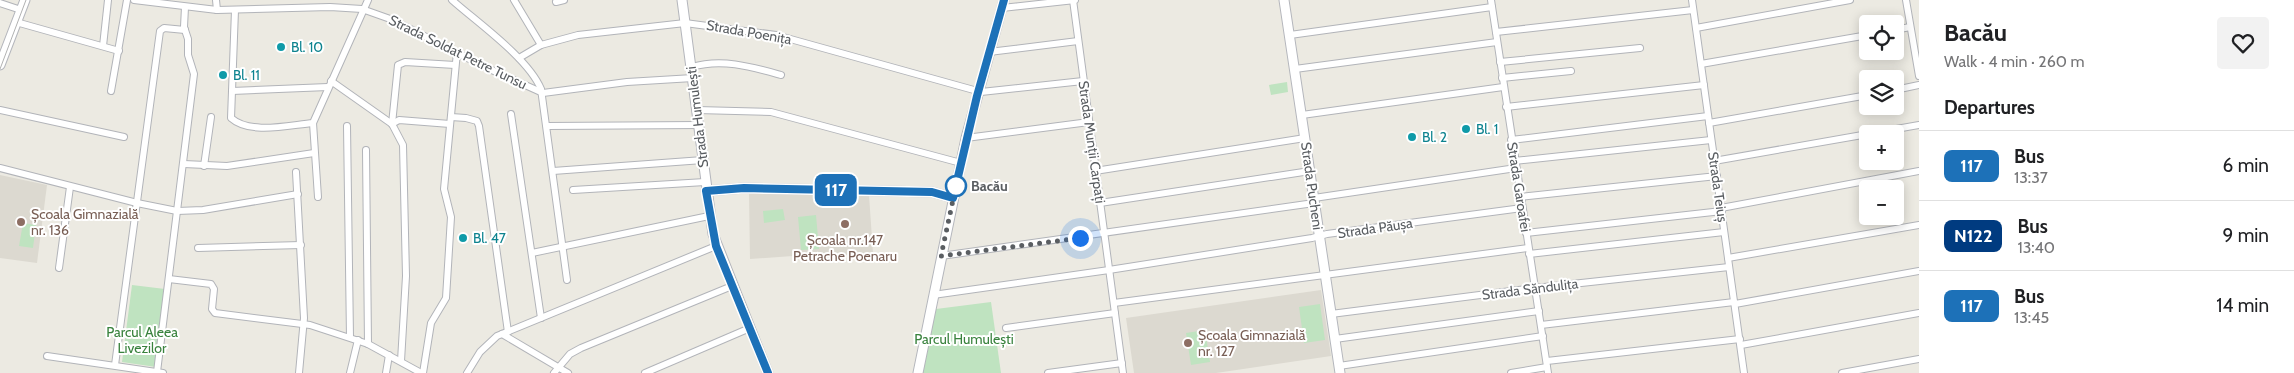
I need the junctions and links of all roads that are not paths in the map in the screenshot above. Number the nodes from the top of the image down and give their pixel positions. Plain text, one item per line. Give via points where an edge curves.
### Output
1 (25, 0) edge
2 (108, 0) edge
3 (127, 0) edge
4 (134, 0) edge
5 (216, 0) edge
6 (368, 0) edge
7 (452, 0) edge
8 (514, 0) edge
9 (564, 0) edge
10 (682, 0) edge
11 (1073, 0) edge
12 (1077, 0) edge
13 (1285, 0) edge
14 (1692, 0) edge
15 (1850, 0) edge
16 (1906, 0) edge
17 (556, 2) dead end
18 (0, 3) edge
19 (1003, 4) edge
20 (1492, 4) edge
21 (185, 6) junction
22 (362, 9) junction
23 (21, 10) junction
24 (217, 10) junction
25 (235, 10) junction
26 (1693, 10) junction
27 (16, 22) junction
28 (685, 23) junction
29 (1910, 27) junction
30 (1696, 28) junction
31 (1904, 28) edge
32 (185, 30) junction
33 (1496, 32) junction
34 (1290, 35) junction
35 (1859, 37) edge
36 (1078, 41) junction
37 (1497, 42) junction
38 (542, 45) junction
39 (103, 46) junction
40 (3, 48) edge
41 (1640, 48) dead end
42 (119, 51) junction
43 (457, 52) junction
44 (989, 52) junction
45 (519, 58) junction
46 (1500, 62) junction
47 (1701, 64) junction
48 (455, 65) junction
49 (0, 66) edge
50 (692, 67) junction
51 (1295, 69) junction
52 (1571, 71) dead end
53 (781, 75) dead end
54 (1919, 76) edge
55 (693, 78) junction
56 (1502, 78) junction
57 (1083, 82) junction
58 (329, 84) junction
59 (1704, 85) junction
60 (1919, 85) edge
61 (1503, 87) junction
62 (1904, 88) edge
63 (111, 91) dead end
64 (232, 91) junction
65 (978, 91) junction
66 (543, 93) junction
67 (1859, 96) edge
68 (1506, 107) junction
69 (0, 110) edge
70 (697, 110) junction
71 (511, 114) dead end
72 (1302, 115) junction
73 (211, 117) dead end
74 (450, 120) junction
75 (1709, 120) junction
76 (1089, 122) junction
77 (313, 124) junction
78 (699, 125) junction
79 (1919, 125) edge
80 (347, 126) dead end
81 (547, 126) junction
82 (394, 127) junction
83 (1904, 128) edge
84 (1859, 136) edge
85 (124, 138) dead end
86 (966, 138) junction
87 (1305, 138) junction
88 (1511, 140) junction
89 (1712, 140) junction
90 (366, 150) dead end
91 (314, 153) junction
92 (703, 160) junction
93 (1714, 160) junction
94 (961, 163) junction
95 (184, 164) junction
96 (1515, 165) junction
97 (204, 166) junction
98 (0, 168) edge
99 (553, 170) junction
100 (1095, 171) junction
101 (1310, 171) junction
102 (1919, 171) edge
103 (296, 172) dead end
104 (1717, 176) junction
105 (70, 187) junction
106 (706, 187) junction
107 (573, 190) dead end
108 (298, 194) junction
109 (318, 197) dead end
110 (1520, 197) junction
111 (953, 198) junction
112 (1314, 201) junction
113 (137, 203) junction
114 (1100, 203) junction
115 (1522, 208) junction
116 (1721, 209) junction
117 (177, 211) junction
118 (709, 216) junction
119 (1919, 225) edge
120 (1724, 232) junction
121 (1526, 234) junction
122 (1104, 235) junction
123 (1320, 236) junction
124 (301, 245) junction
125 (716, 246) junction
126 (562, 247) junction
127 (198, 248) dead end
128 (1529, 251) junction
129 (532, 253) junction
130 (941, 256) junction
131 (1728, 258) junction
132 (1729, 267) junction
133 (59, 268) dead end
134 (1109, 270) junction
135 (1919, 270) edge
136 (1326, 274) junction
137 (169, 279) junction
138 (568, 280) dead end
139 (732, 286) junction
140 (1536, 288) junction
141 (933, 295) junction
142 (1735, 303) junction
143 (1114, 304) junction
144 (1539, 311) junction
145 (1115, 313) junction
146 (1919, 313) edge
147 (1331, 314) junction
148 (541, 318) junction
149 (304, 324) junction
150 (1541, 324) junction
151 (750, 328) junction
152 (1006, 328) dead end
153 (505, 333) junction
154 (1543, 336) junction
155 (350, 337) junction
156 (358, 340) junction
157 (1335, 340) junction
158 (1740, 342) junction
159 (368, 344) junction
160 (389, 355) junction
161 (47, 356) dead end
162 (1919, 359) edge
163 (401, 361) junction
164 (1122, 363) junction
165 (115, 365) junction
166 (1547, 367) edge
167 (556, 370) edge
168 (1338, 371) edge
169 (1067, 372) edge
170 (160, 373) edge
171 (299, 373) edge
172 (350, 373) edge
173 (386, 373) edge
174 (422, 373) edge
175 (467, 373) edge
176 (568, 373) edge
177 (645, 373) edge
178 (768, 373) edge
179 (918, 373) edge
180 (1048, 373) edge
181 (1123, 373) edge
182 (1511, 373) edge
183 (1744, 373) edge
184 (1842, 373) edge

1 - 23 street
2 - 39 street
3 - 42 street
4 - 21 street, Strada Soldat Petre Tunsu
5 - 24 street
6 - 22 street
7 - 45 street
8 - 38 street
9 - 17 street
10 - 28 street, Strada Humulești
11 - 12 street
11 - 19 street
11 - 36 street, Strada Munții Carpați
13 - 34 street, Strada Pucheni
14 - 26 street, Strada Teiuș
15 - 30 street
16 - 29 street
18 - 23 street
19 - 44 street
20 - 33 street, Strada Garoafei
20 - 34 street
21 - 24 street, Strada Soldat Petre Tunsu
21 - 32 street
22 - 25 street, Strada Soldat Petre Tunsu
22 - 43 street, Strada Soldat Petre Tunsu via 394,20
22 - 58 street
23 - 27 street
24 - 25 street, Strada Soldat Petre Tunsu
25 - 64 street
26 - 30 street, Strada Teiuș
26 - 33 street
27 - 39 street
27 - 40 street
28 - 38 street, Strada Poenița via 599,31
28 - 50 street, Strada Humulești
28 - 65 street, Strada Poenița via 776,35
29 - 31 street
29 - 54 street
30 - 47 street, Strada Teiuș
32 - 95 street via 194,74
32 - 113 street via 164,28 160,31
33 - 37 street, Strada Garoafei
34 - 51 street, Strada Pucheni
35 - 47 street
36 - 44 street
36 - 57 street, Strada Munții Carpați
37 - 46 street, Strada Garoafei
37 - 51 street
38 - 45 street, Strada Poenița
39 - 42 street
40 - 49 street
41 - 46 street
42 - 63 street
43 - 48 street
43 - 66 street, Strada Soldat Petre Tunsu
44 - 65 street
45 - 66 street
46 - 56 street, Strada Garoafei
47 - 59 street, Strada Teiuș
48 - 74 street
48 - 82 street via 405,62 398,65
50 - 53 street via 729,64
50 - 55 street, Strada Humulești
51 - 72 street, Strada Pucheni
52 - 56 street
55 - 66 street via 627,82
55 - 70 street, Strada Humulești
56 - 61 street, Strada Garoafei
57 - 65 street
57 - 76 street, Strada Munții Carpați
58 - 64 street
58 - 77 street
58 - 82 street
59 - 68 street
59 - 75 street, Strada Teiuș
60 - 62 street
61 - 68 street, Strada Garoafei
61 - 72 street
64 - 77 street via 230,118 239,124 251,128
65 - 86 street
66 - 81 street
67 - 75 street
68 - 88 street, Strada Garoafei
69 - 85 street
70 - 78 street, Strada Humulești
70 - 94 street via 771,112
71 - 129 street
72 - 87 street, Strada Pucheni
73 - 97 street
74 - 82 street via 399,120
74 - 153 street via 473,119 478,124
74 - 174 street via 444,189 451,217 446,298 431,323
75 - 88 street
75 - 89 street, Strada Teiuș
76 - 86 street
76 - 100 street, Strada Munții Carpați
77 - 91 street
78 - 81 street
78 - 92 street, Strada Humulești
79 - 83 street
80 - 155 street
81 - 99 street
82 - 163 street via 402,142 404,156 406,276
84 - 93 street
86 - 94 street
87 - 100 street
87 - 101 street, Strada Pucheni
88 - 96 street, Strada Garoafei
89 - 93 street, Strada Teiuș
89 - 96 street
90 - 159 street
91 - 97 street via 236,165
91 - 109 street
92 - 99 street
92 - 106 street, Strada Humulești
93 - 104 street, Strada Teiuș
94 - 111 street
95 - 97 street
95 - 117 street
96 - 110 street, Strada Garoafei
96 - 112 street
98 - 105 street
99 - 126 street
100 - 114 street, Strada Munții Carpați
101 - 112 street, Strada Pucheni
101 - 114 street
102 - 116 street
103 - 108 street
104 - 110 street
104 - 116 street, Strada Teiuș
105 - 113 street
105 - 133 street
106 - 107 street
106 - 111 street via 932,192
106 - 118 street, Strada Humulești
108 - 117 street via 196,211
108 - 124 street
110 - 115 street, Strada Garoafei
111 - 130 street
112 - 122 street
112 - 123 street, Strada Pucheni
113 - 117 street
113 - 165 street
114 - 122 street, Strada Munții Carpați
115 - 121 street, Strada Garoafei
115 - 123 street, Strada Păușa
116 - 120 street, Strada Teiuș
116 - 121 street
117 - 137 street
118 - 125 street, Strada Humulești
118 - 126 street
119 - 131 street
120 - 128 street
120 - 131 street, Strada Teiuș
121 - 128 street, Strada Garoafei
122 - 130 street
122 - 134 street, Strada Munții Carpați
123 - 134 street, Strada Păușa
123 - 136 street, Strada Pucheni
124 - 127 street
124 - 149 street
125 - 139 street, Strada Humulești
125 - 148 street
126 - 129 street
126 - 138 street
128 - 136 street
128 - 140 street, Strada Garoafei
129 - 148 street
130 - 141 street
131 - 132 street, Strada Teiuș
132 - 140 street, Strada Săndulița
132 - 142 street, Strada Teiuș
134 - 141 street, Strada Păușa
134 - 143 street, Strada Munții Carpați
135 - 142 street
136 - 143 street
136 - 147 street, Strada Pucheni
137 - 149 street via 212,284 212,309 215,313
137 - 170 street
139 - 151 street, Strada Humulești
139 - 167 street via 581,348 570,354
140 - 144 street, Strada Garoafei
140 - 147 street, Strada Săndulița
141 - 179 street
142 - 150 street
142 - 158 street, Strada Teiuș
143 - 145 street, Strada Munții Carpați
144 - 150 street, Strada Garoafei
144 - 157 street
145 - 152 street
145 - 164 street, Strada Munții Carpați
146 - 158 street
147 - 157 street, Strada Pucheni
148 - 153 street
149 - 155 street
149 - 171 street
150 - 154 street, Strada Garoafei
151 - 177 street
151 - 178 street, Strada Humulești
153 - 167 street
153 - 175 street via 484,346
154 - 166 street, Strada Garoafei
154 - 168 street
155 - 156 street
156 - 159 street
156 - 172 street
157 - 168 street, Strada Pucheni
158 - 166 street
158 - 183 street, Strada Teiuș
159 - 160 street
160 - 163 street
160 - 173 street
161 - 165 street
162 - 184 street
163 - 174 street
164 - 169 street
164 - 181 street, Strada Munții Carpați
165 - 170 street
166 - 182 street
167 - 176 street
169 - 180 street

